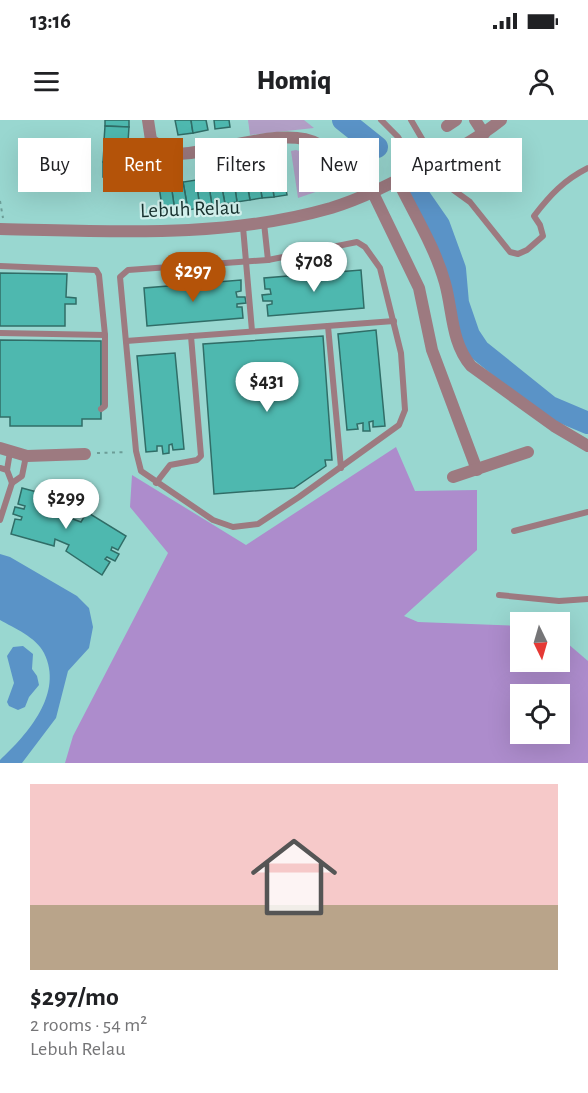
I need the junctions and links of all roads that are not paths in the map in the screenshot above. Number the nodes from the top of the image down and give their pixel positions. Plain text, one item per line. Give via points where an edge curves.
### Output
1 (148, 120) edge
2 (381, 120) edge
3 (411, 120) edge
4 (475, 120) edge
5 (501, 120) edge
6 (484, 134) junction
7 (399, 138) edge
8 (421, 138) edge
9 (477, 138) edge
10 (588, 168) edge
11 (391, 184) edge
12 (403, 192) edge
13 (456, 192) edge
14 (373, 193) junction
15 (264, 223) junction
16 (243, 227) junction
17 (3, 229) edge
18 (268, 260) junction
19 (246, 262) junction
20 (0, 266) edge
21 (394, 321) junction
22 (328, 326) junction
23 (252, 332) junction
24 (0, 333) edge
25 (105, 335) junction
26 (191, 336) junction
27 (126, 341) junction
28 (101, 409) dead end
29 (588, 446) edge
30 (5, 450) edge
31 (528, 452) dead end
32 (85, 454) road end
33 (27, 456) junction
34 (341, 468) junction
35 (4, 469) edge
36 (477, 470) junction
37 (453, 477) dead end
38 (12, 483) junction
39 (156, 483) junction
40 (588, 512) edge
41 (0, 520) edge
42 (514, 531) dead end
43 (499, 595) dead end
44 (588, 599) edge

1 - 14 street via 151,140 171,154 274,139 309,139
2 - 7 lane
3 - 8 lane
4 - 6 street
5 - 6 street, Lebuh Relau
6 - 9 street, Lebuh Relau
10 - 13 lane via 555,189 534,216 543,236 518,255 510,252 470,202
11 - 14 street, Lebuh Relau
12 - 29 street via 441,274 461,354 480,373
14 - 15 street, Lebuh Relau
14 - 36 street via 419,288 432,350
15 - 16 street, Lebuh Relau
15 - 18 lane
16 - 17 street, Lebuh Relau via 154,231
16 - 19 lane
18 - 19 lane
18 - 21 lane via 357,242 380,268
19 - 23 lane
19 - 27 lane via 123,273 120,277
20 - 25 lane via 96,270
21 - 22 lane
21 - 34 lane via 401,353 403,419
22 - 23 lane
22 - 34 lane
23 - 26 lane
24 - 25 lane
25 - 28 lane via 105,406
26 - 27 lane
26 - 39 lane via 201,456 170,465
27 - 39 lane via 137,463
30 - 33 street
30 - 35 lane
31 - 36 street
32 - 33 street
33 - 38 lane via 22,476
34 - 39 lane via 265,521 233,527 213,520
35 - 38 lane
36 - 37 street
38 - 41 lane
40 - 42 lane
43 - 44 lane via 559,602

